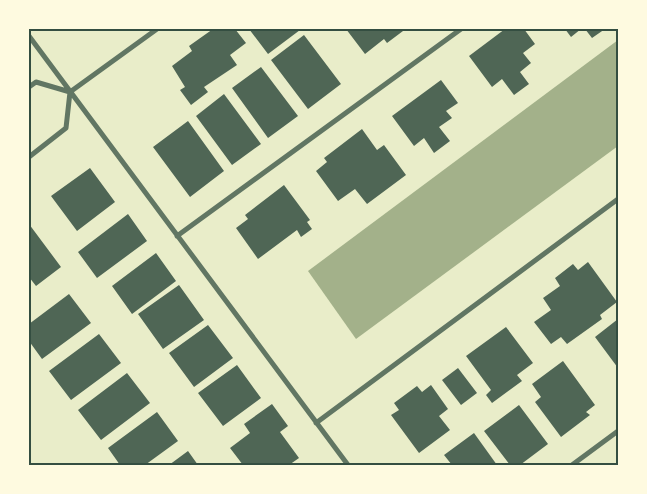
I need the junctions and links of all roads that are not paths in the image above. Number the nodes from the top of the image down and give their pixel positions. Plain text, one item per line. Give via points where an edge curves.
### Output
1 (157, 29) edge
2 (461, 29) edge
3 (29, 36) edge
4 (29, 87) edge
5 (70, 92) junction
6 (29, 156) edge
7 (618, 198) edge
8 (177, 236) junction
9 (316, 423) junction
10 (618, 431) edge
11 (348, 465) edge
12 (572, 465) edge

1 - 5 street
2 - 8 street
3 - 5 street
4 - 5 street via 36,82
5 - 6 street via 66,128
5 - 8 street
7 - 9 street
8 - 9 street
9 - 11 street
10 - 12 street

